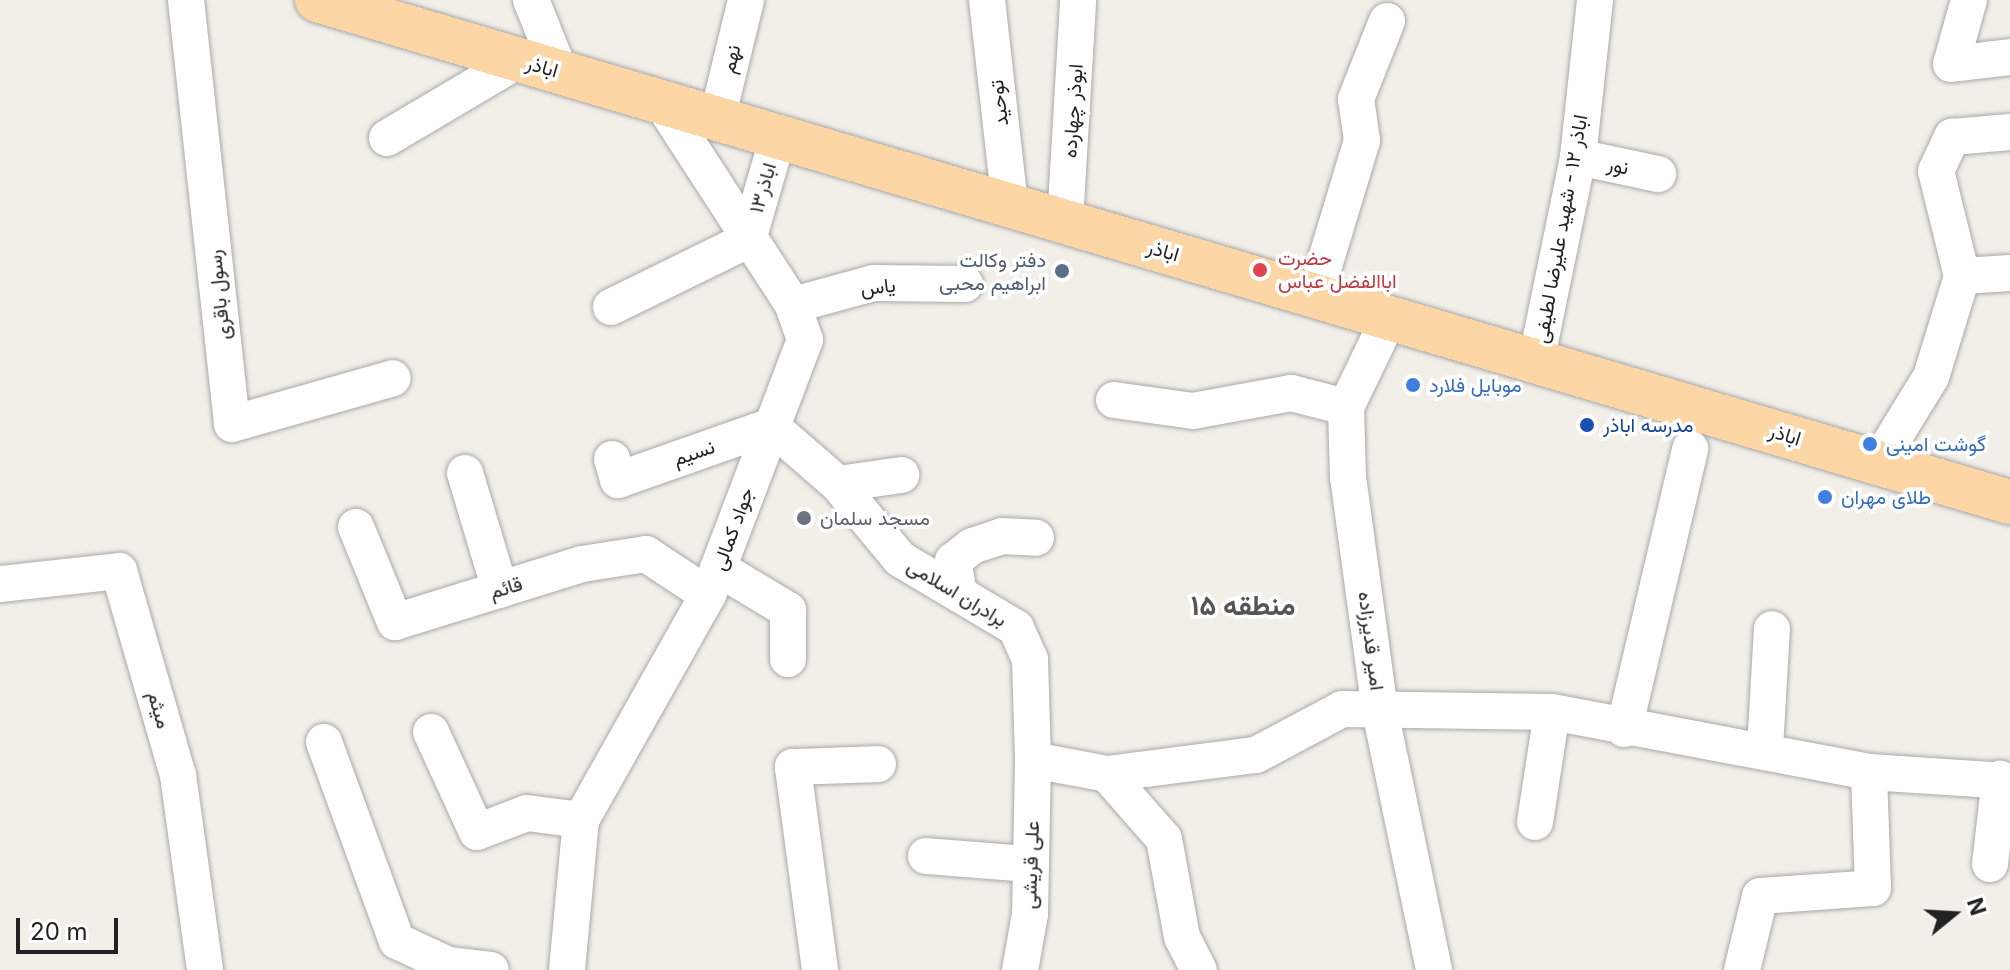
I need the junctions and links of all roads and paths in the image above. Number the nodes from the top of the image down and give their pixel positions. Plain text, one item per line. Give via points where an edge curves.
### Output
1 (186, 0) edge
2 (317, 0) edge
3 (531, 0) edge
4 (746, 0) edge
5 (987, 0) edge
6 (1078, 0) edge
7 (1595, 0) edge
8 (1969, 0) edge
9 (1387, 21) dead end
10 (2010, 57) edge
11 (540, 66) junction
12 (662, 103) junction
13 (717, 119) junction
14 (2010, 132) edge
15 (778, 137) junction
16 (387, 138) dead end
17 (1578, 157) junction
18 (1658, 174) dead end
19 (1010, 205) junction
20 (1065, 222) junction
21 (748, 240) junction
22 (2010, 273) edge
23 (1962, 276) junction
24 (965, 284) dead end
25 (1315, 296) junction
26 (793, 305) junction
27 (611, 307) dead end
28 (1389, 318) junction
29 (1536, 362) junction
30 (393, 378) dead end
31 (1114, 400) dead end
32 (1346, 407) junction
33 (771, 426) junction
34 (1690, 449) dead end
35 (1878, 463) junction
36 (615, 470) dead end
37 (465, 473) dead end
38 (901, 475) dead end
39 (838, 484) junction
40 (2010, 502) edge
41 (356, 527) dead end
42 (1036, 538) dead end
43 (713, 582) junction
44 (0, 584) edge
45 (500, 590) junction
46 (959, 594) junction
47 (1772, 629) dead end
48 (788, 659) dead end
49 (1380, 711) junction
50 (1552, 712) junction
51 (1624, 729) junction
52 (431, 732) dead end
53 (324, 742) dead end
54 (1765, 749) junction
55 (1033, 760) junction
56 (878, 764) dead end
57 (1869, 772) junction
58 (1107, 774) junction
59 (2005, 780) edge
60 (581, 820) junction
61 (1535, 822) dead end
62 (926, 856) dead end
63 (1028, 864) junction
64 (1990, 864) dead end
65 (396, 956) edge
66 (205, 970) edge
67 (491, 970) edge
68 (567, 970) edge
69 (820, 970) edge
70 (1020, 970) edge
71 (1199, 970) edge
72 (1434, 970) edge
73 (1742, 970) edge

1 - 30 street, رسول باقری via 232,424
2 - 11 main road, اباذر
3 - 11 street
4 - 13 street, نهم
5 - 19 street, توحید
6 - 20 street, ابوذر چهارده
7 - 17 street, اباذر ۱۲ - شهید علیرضا لطیفی
8 - 10 street via 1951,64
9 - 25 street via 1356,99 1362,140
11 - 12 main road, اباذر
11 - 16 street
12 - 13 main road, اباذر
12 - 21 street, جواد کمالی
13 - 15 main road, اباذر
14 - 23 street via 1952,137 1936,171
15 - 19 main road, اباذر
15 - 21 street, اباذر۱۳
17 - 18 street, نور
17 - 29 street, اباذر ۱۲ - شهید علیرضا لطیفی
19 - 20 main road, اباذر
20 - 25 main road, اباذر
21 - 26 street, جواد کمالی
21 - 27 street
22 - 23 street
23 - 35 street via 1931,377
24 - 26 street, یاس via 874,283
25 - 28 main road, اباذر
26 - 33 street, جواد کمالی via 805,340
28 - 29 main road, اباذر
28 - 32 street, امیر قدیرزاده
29 - 35 main road, اباذر
31 - 32 street via 1193,411 1291,393
32 - 49 street, امیر قدیرزاده via 1348,477
33 - 36 street, نسیم
33 - 39 street, برادران اسلامی
33 - 43 street, جواد کمالی
34 - 51 street
35 - 40 main road, اباذر
37 - 45 street
38 - 39 street
39 - 46 street, برادران اسلامی via 900,559
41 - 45 street, قائم via 395,622
42 - 46 street via 1002,536 972,546 953,561
43 - 45 street, قائم via 646,554 582,564
43 - 48 street, قائم via 788,610
43 - 60 street, جواد کمالی
44 - 66 street, میثم via 119,571 178,775
46 - 55 street, برادران اسلامی via 1016,628 1030,659
47 - 54 street
49 - 50 street
49 - 58 street via 1342,709 1256,755
49 - 72 street, امیر قدیرزاده
50 - 51 street
50 - 61 street
51 - 54 street via 1707,745
52 - 60 street via 477,832 527,813
53 - 65 street
54 - 57 street
55 - 58 street
55 - 63 street, علی قریشی
56 - 69 street via 793,767
57 - 59 street
57 - 73 street via 1873,888 1760,896
58 - 71 street via 1164,839 1182,937
59 - 64 street
60 - 68 street, جواد کمالی
62 - 63 street
63 - 70 street, علی قریشی via 1030,914
65 - 67 street

